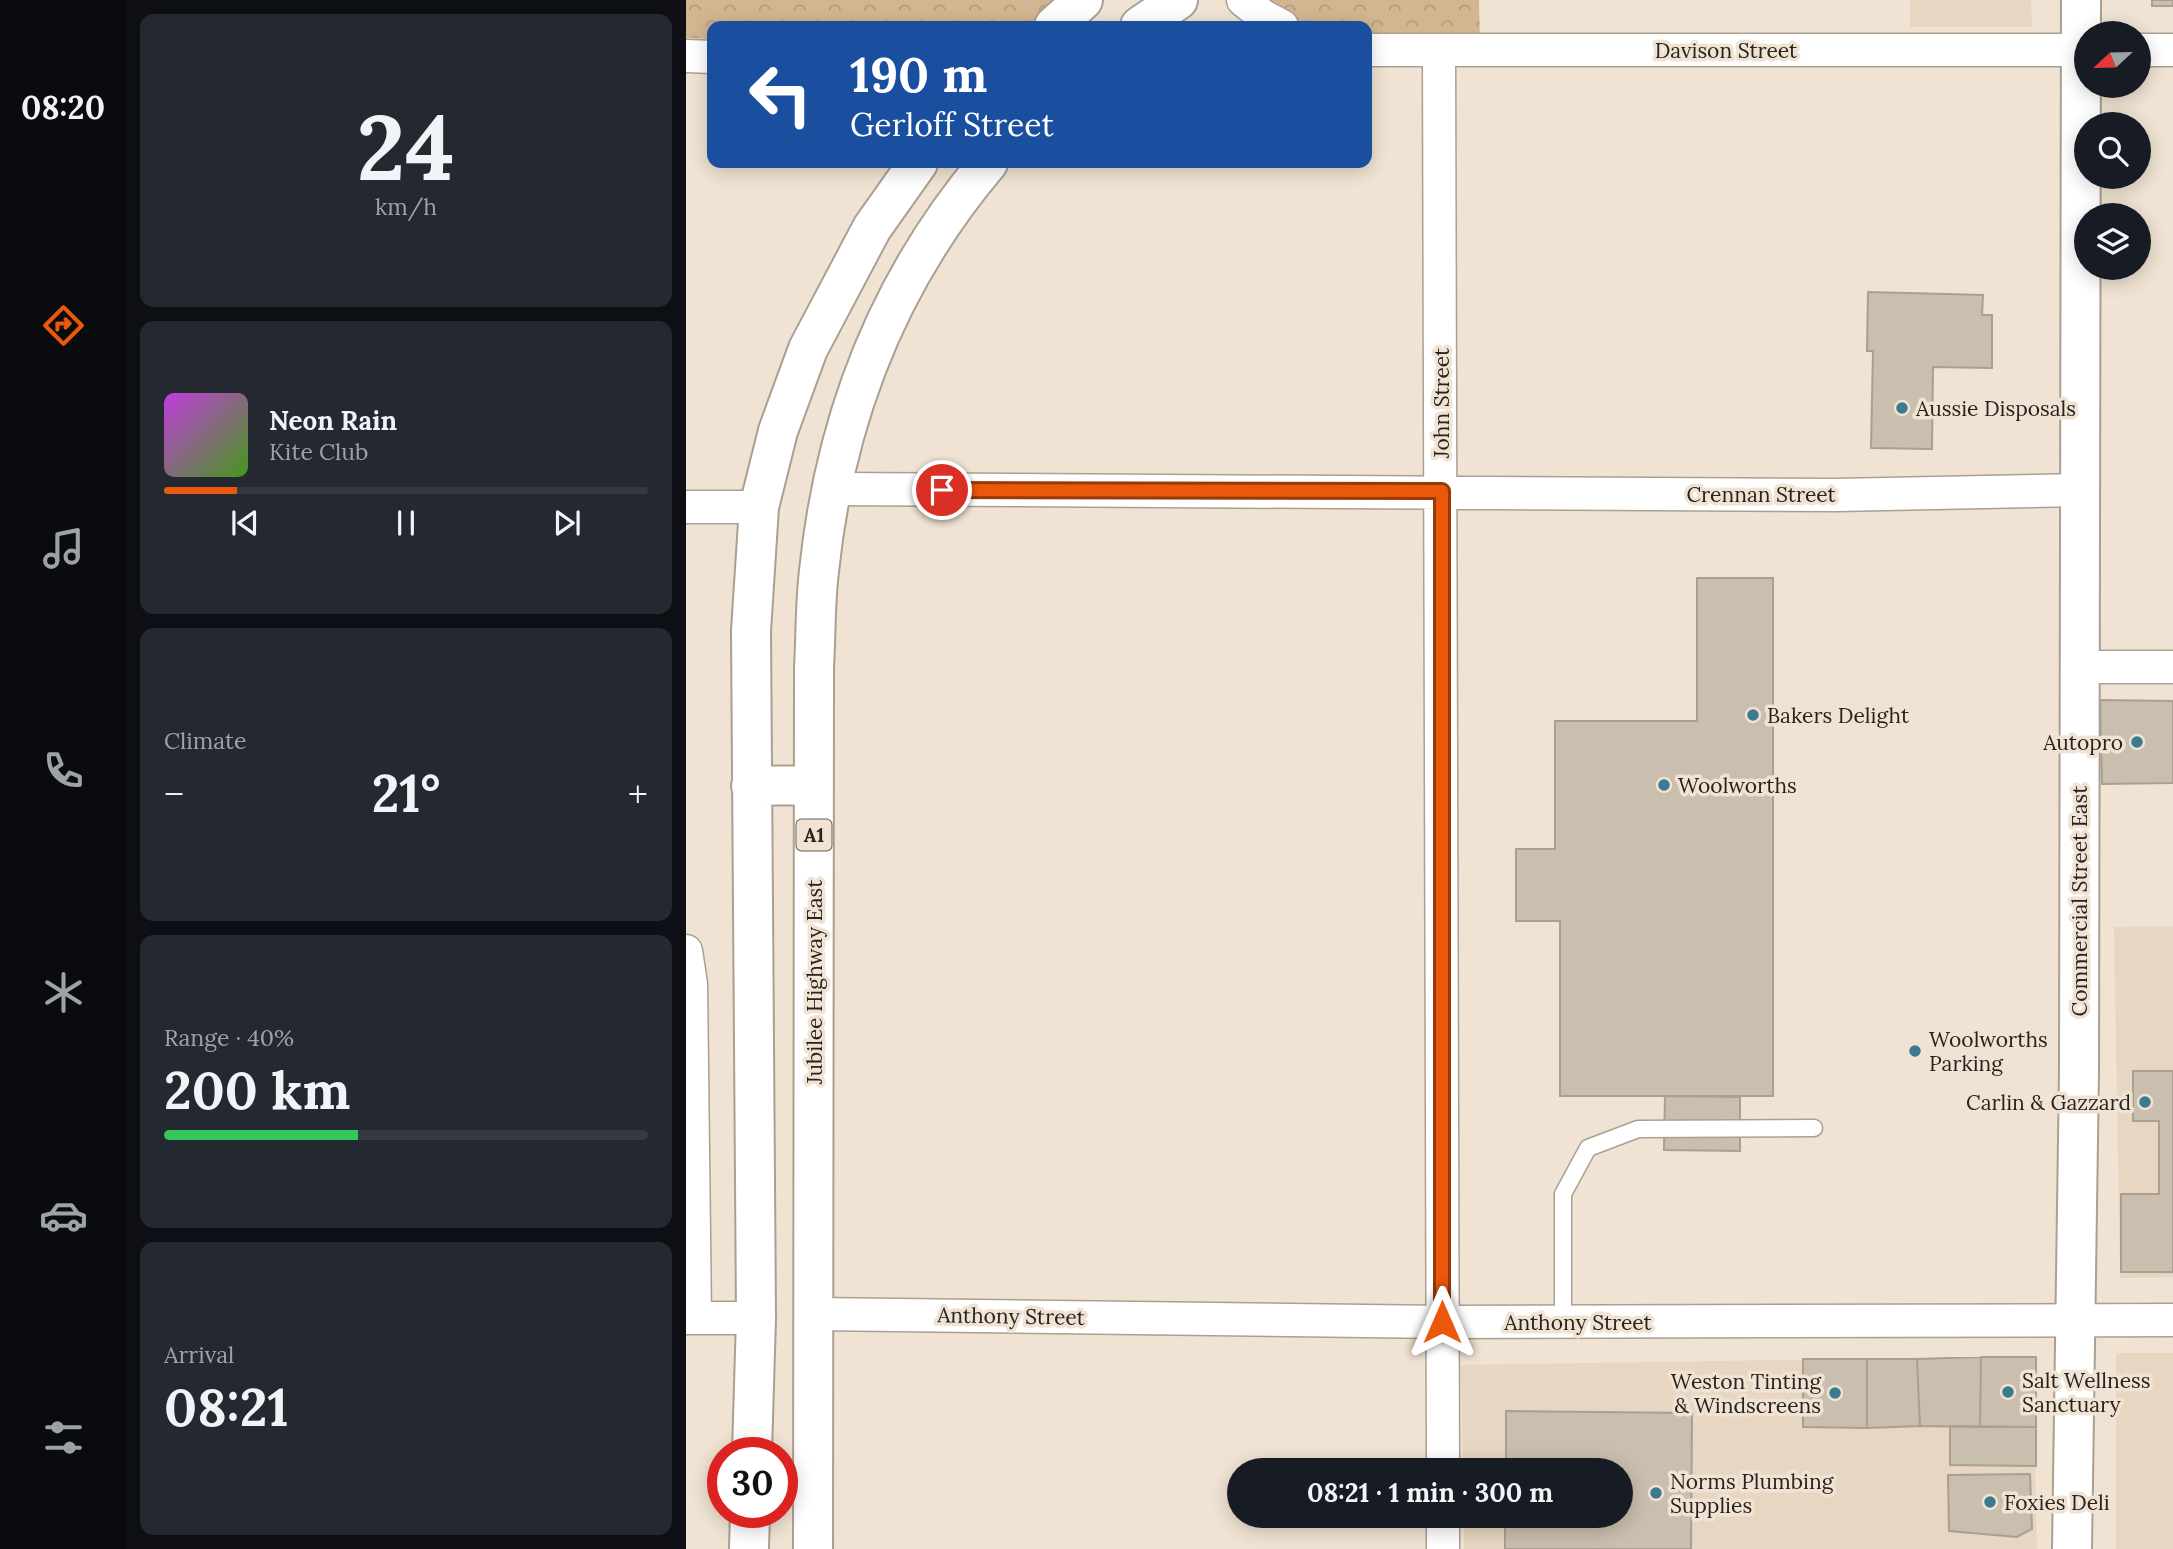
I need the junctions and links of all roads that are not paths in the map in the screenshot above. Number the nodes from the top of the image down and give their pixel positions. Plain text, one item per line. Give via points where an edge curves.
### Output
1 (1083, 0) edge
2 (1178, 0) edge
3 (1243, 0) edge
4 (2081, 0) edge
5 (1060, 21) edge
6 (1147, 21) edge
7 (1272, 21) edge
8 (2082, 21) edge
9 (1372, 50) edge
10 (1439, 50) junction
11 (2074, 50) edge
12 (2151, 50) edge
13 (2173, 50) edge
14 (686, 56) edge
15 (707, 57) edge
16 (2083, 98) edge
17 (914, 168) edge
18 (984, 168) edge
19 (808, 349) junction
20 (865, 371) junction
21 (831, 489) junction
22 (2081, 490) junction
23 (1442, 491) junction
24 (686, 507) edge
25 (760, 507) junction
26 (2081, 667) junction
27 (2173, 667) edge
28 (814, 785) junction
29 (751, 786) junction
30 (686, 951) edge
31 (1814, 1128) dead end
32 (815, 1314) junction
33 (690, 1318) edge
34 (755, 1318) junction
35 (2173, 1320) edge
36 (2074, 1321) junction
37 (1442, 1322) junction
38 (1563, 1322) junction
39 (752, 1437) edge
40 (1443, 1458) edge
41 (750, 1528) edge
42 (1443, 1528) edge
43 (749, 1549) edge
44 (813, 1549) edge
45 (1443, 1549) edge
46 (2072, 1549) edge

1 - 5 main road
2 - 6 main road
3 - 7 street
4 - 8 main road, Commercial Street East
9 - 10 street, Davison Street
10 - 11 street, Davison Street
10 - 23 street, John Street
12 - 13 street
14 - 15 street
16 - 22 main road, Commercial Street East
17 - 19 main road via 872,228
18 - 20 main road, Jubilee Highway East / A1 via 907,274
19 - 20 main road
19 - 25 main road via 778,431
20 - 21 main road, Jubilee Highway East / A1
21 - 23 street, Crennan Street
21 - 28 main road, Jubilee Highway East / A1 via 818,573
22 - 23 street, Crennan Street via 1837,495
22 - 26 main road, Commercial Street East
23 - 37 street, John Street
24 - 25 street
25 - 29 main road via 751,631
26 - 27 street
26 - 36 main road, Commercial Street East
28 - 29 main road
28 - 32 main road, Jubilee Highway East / A1
29 - 34 main road
30 - 33 street via 691,984
31 - 38 lane via 1638,1129 1588,1148 1563,1194
32 - 37 street, Anthony Street
32 - 44 main road, Jubilee Highway East / A1
33 - 34 street
34 - 39 main road
35 - 36 street, Anthony Street
36 - 38 street, Anthony Street
36 - 46 main road, Commercial Street East
37 - 38 street, Anthony Street
37 - 40 street, John Street
41 - 43 main road
42 - 45 street

